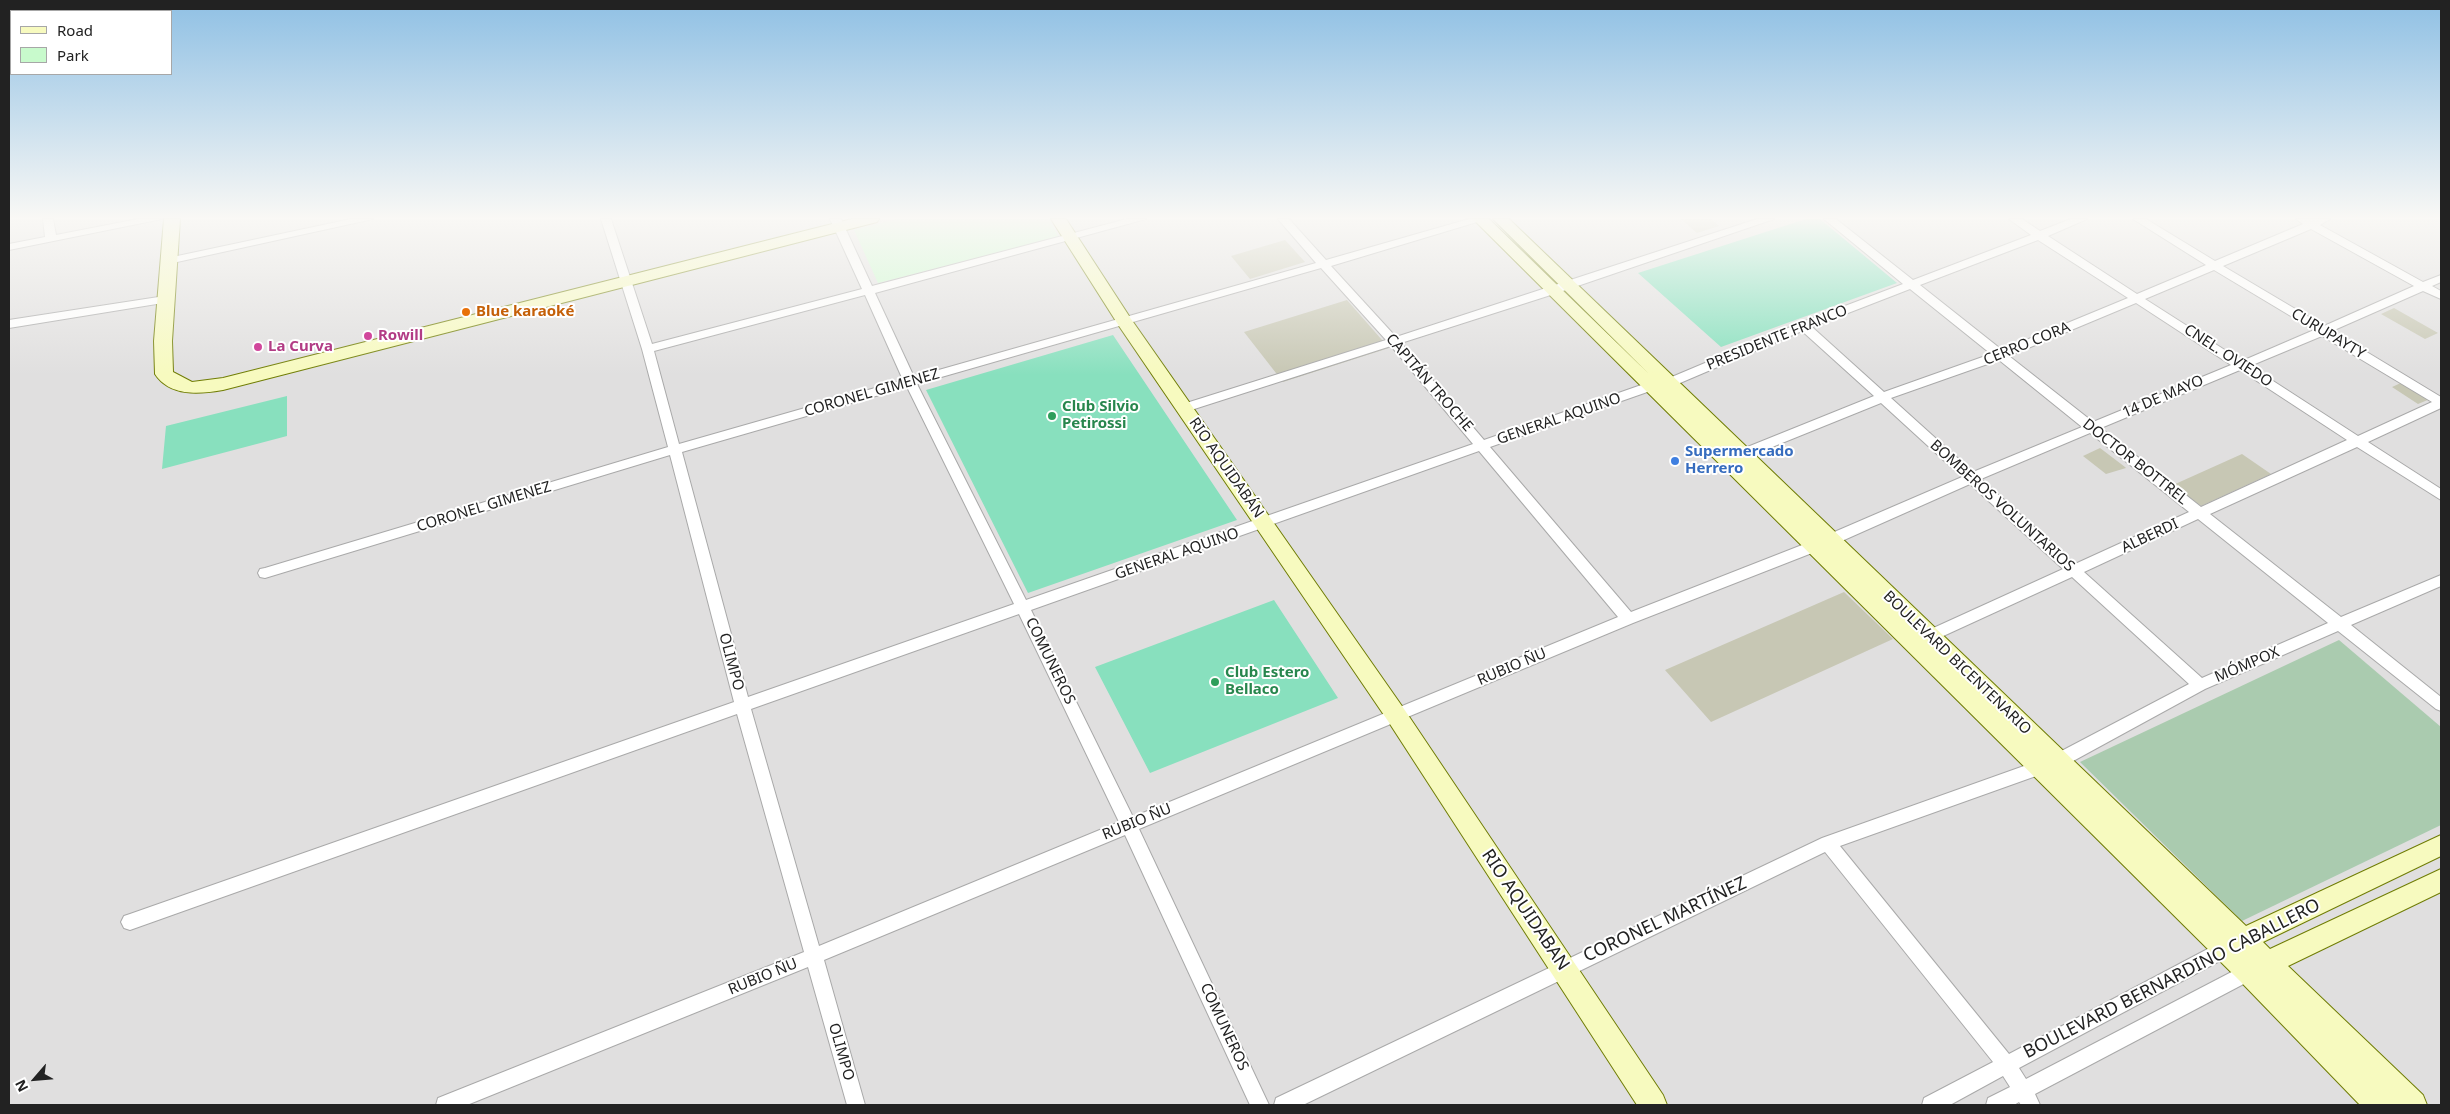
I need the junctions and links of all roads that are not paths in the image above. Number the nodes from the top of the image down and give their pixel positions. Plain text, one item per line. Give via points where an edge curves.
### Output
1 (167, 271) edge
2 (622, 271) edge
3 (669, 271) edge
4 (859, 271) edge
5 (945, 271) edge
6 (1092, 271) edge
7 (1300, 271) edge
8 (1330, 271) edge
9 (1540, 271) edge
10 (1545, 271) edge
11 (1612, 271) edge
12 (1893, 271) edge
13 (1947, 271) edge
14 (2096, 271) edge
15 (2198, 271) edge
16 (2225, 271) edge
17 (2395, 271) edge
18 (2441, 278) edge
19 (626, 283) junction
20 (1911, 285) junction
21 (2424, 287) junction
22 (1560, 288) junction
23 (869, 291) junction
24 (2441, 296) edge
25 (2138, 298) junction
26 (165, 300) junction
27 (1125, 322) junction
28 (9, 324) edge
29 (1804, 326) junction
30 (2323, 330) junction
31 (1393, 341) junction
32 (648, 349) junction
33 (2001, 355) junction
34 (2241, 364) junction
35 (910, 382) junction
36 (1660, 385) junction
37 (1882, 397) junction
38 (2441, 402) edge
39 (1184, 408) junction
40 (2092, 428) junction
41 (2358, 440) junction
42 (1483, 445) junction
43 (673, 450) junction
44 (1734, 457) junction
45 (1971, 478) junction
46 (2441, 495) edge
47 (2199, 513) junction
48 (1264, 524) junction
49 (1822, 543) junction
50 (2075, 572) junction
51 (265, 573) dead end
52 (2441, 580) edge
53 (1024, 608) junction
54 (1628, 619) junction
55 (2340, 625) junction
56 (1921, 640) junction
57 (2200, 685) junction
58 (742, 704) junction
59 (2441, 705) edge
60 (1396, 716) junction
61 (2049, 765) junction
62 (1129, 825) junction
63 (1828, 843) junction
64 (2441, 845) edge
65 (2441, 880) edge
66 (130, 922) dead end
67 (2233, 944) junction
68 (814, 956) junction
69 (1564, 968) junction
70 (2258, 968) junction
71 (2007, 1065) junction
72 (2026, 1098) edge
73 (445, 1105) edge
74 (856, 1105) edge
75 (1260, 1105) edge
76 (1283, 1105) edge
77 (1653, 1105) edge
78 (1932, 1105) edge
79 (1995, 1105) edge
80 (2379, 1105) edge
81 (2413, 1105) edge

1 - 26 main road
2 - 19 street, OLIMPO
3 - 19 main road
4 - 23 street, COMUNEROS
5 - 23 street
6 - 27 main road, RIO AQUIDABÁN
7 - 27 street, CORONEL GIMENEZ
8 - 31 street, CAPITÁN TROCHE
9 - 22 main road, BOULEVARD BICENTENARIO
10 - 22 main road, BOULEVARD BICENTENARIO
11 - 22 street
12 - 20 street, DOCTOR BOTTREL
13 - 20 street, PRESIDENTE FRANCO
14 - 25 street, CNEL. OVIEDO
15 - 25 street, CERRO CORA
16 - 30 street, CURUPAYTY
17 - 21 street
18 - 21 street, 14 DE MAYO
19 - 26 main road via 223,384 194,388 176,385 164,374
19 - 32 street, OLIMPO
20 - 29 street, PRESIDENTE FRANCO
20 - 33 street, DOCTOR BOTTREL
21 - 24 street
21 - 30 street, 14 DE MAYO
22 - 31 street
22 - 36 main road, BOULEVARD BICENTENARIO
23 - 32 street
23 - 35 street, COMUNEROS
25 - 33 street, CERRO CORA
25 - 34 street, CNEL. OVIEDO
26 - 28 street
27 - 35 street, CORONEL GIMENEZ
27 - 39 main road, RIO AQUIDABÁN
29 - 36 street, PRESIDENTE FRANCO
29 - 37 street, BOMBEROS VOLUNTARIOS
30 - 34 street, 14 DE MAYO
30 - 38 street, CURUPAYTY
31 - 39 street
31 - 42 street, CAPITÁN TROCHE
32 - 43 street, OLIMPO
33 - 37 street, CERRO CORA
33 - 40 street, DOCTOR BOTTREL
34 - 40 street, 14 DE MAYO
34 - 41 street, CNEL. OVIEDO
35 - 43 street, CORONEL GIMENEZ
35 - 53 street, COMUNEROS
36 - 42 street, GENERAL AQUINO
36 - 44 main road, BOULEVARD BICENTENARIO
37 - 44 street, CERRO CORA
37 - 45 street, BOMBEROS VOLUNTARIOS
38 - 41 street, ALBERDI
39 - 48 main road, RIO AQUIDABÁN
40 - 45 street, 14 DE MAYO
40 - 47 street, DOCTOR BOTTREL
41 - 46 street, CNEL. OVIEDO
41 - 47 street, ALBERDI
42 - 48 street, GENERAL AQUINO
42 - 54 street, CAPITÁN TROCHE
43 - 51 street, CORONEL GIMENEZ
43 - 58 street, OLIMPO
44 - 49 main road, BOULEVARD BICENTENARIO
45 - 49 street, 14 DE MAYO
45 - 50 street, BOMBEROS VOLUNTARIOS
47 - 50 street, ALBERDI
47 - 55 street, DOCTOR BOTTREL
48 - 53 street, GENERAL AQUINO
48 - 60 main road, RIO AQUIDABÁN
49 - 54 street, RUBIO ÑU
49 - 56 main road, BOULEVARD BICENTENARIO
50 - 56 street, ALBERDI
50 - 57 street, BOMBEROS VOLUNTARIOS
52 - 55 street, MÓMPOX
53 - 58 street, GENERAL AQUINO
53 - 62 street, COMUNEROS
54 - 60 street, RUBIO ÑU
55 - 57 street, MÓMPOX
55 - 59 street, DOCTOR BOTTREL
56 - 61 main road, BOULEVARD BICENTENARIO
57 - 61 street, MÓMPOX
58 - 66 street, GENERAL AQUINO
58 - 68 street, OLIMPO
60 - 62 street, RUBIO ÑU
60 - 69 main road, RIO AQUIDABAN
61 - 63 street, CORONEL MARTÍNEZ
61 - 67 main road, BOULEVARD BICENTENARIO
62 - 68 street, RUBIO ÑU
62 - 75 street, COMUNEROS
63 - 69 street, CORONEL MARTÍNEZ
63 - 71 street
64 - 67 main road, BOULEVARD BERNARDINO CABALLERO
65 - 70 main road, BOULEVARD BERNARDINO CABALLERO
67 - 70 main road, BOULEVARD BICENTENARIO
67 - 71 street, BOULEVARD BERNARDINO CABALLERO
68 - 73 street, RUBIO ÑU
68 - 74 street, OLIMPO
69 - 76 street, CORONEL MARTÍNEZ
69 - 77 main road, RIO AQUIDABAN
70 - 72 street, BOULEVARD BERNARDINO CABALLERO
70 - 80 main road, BOULEVARD BICENTENARIO
70 - 81 main road, BOULEVARD BICENTENARIO
71 - 72 street
71 - 78 street, BOULEVARD BERNARDINO CABALLERO
72 - 79 street, BOULEVARD BERNARDINO CABALLERO

